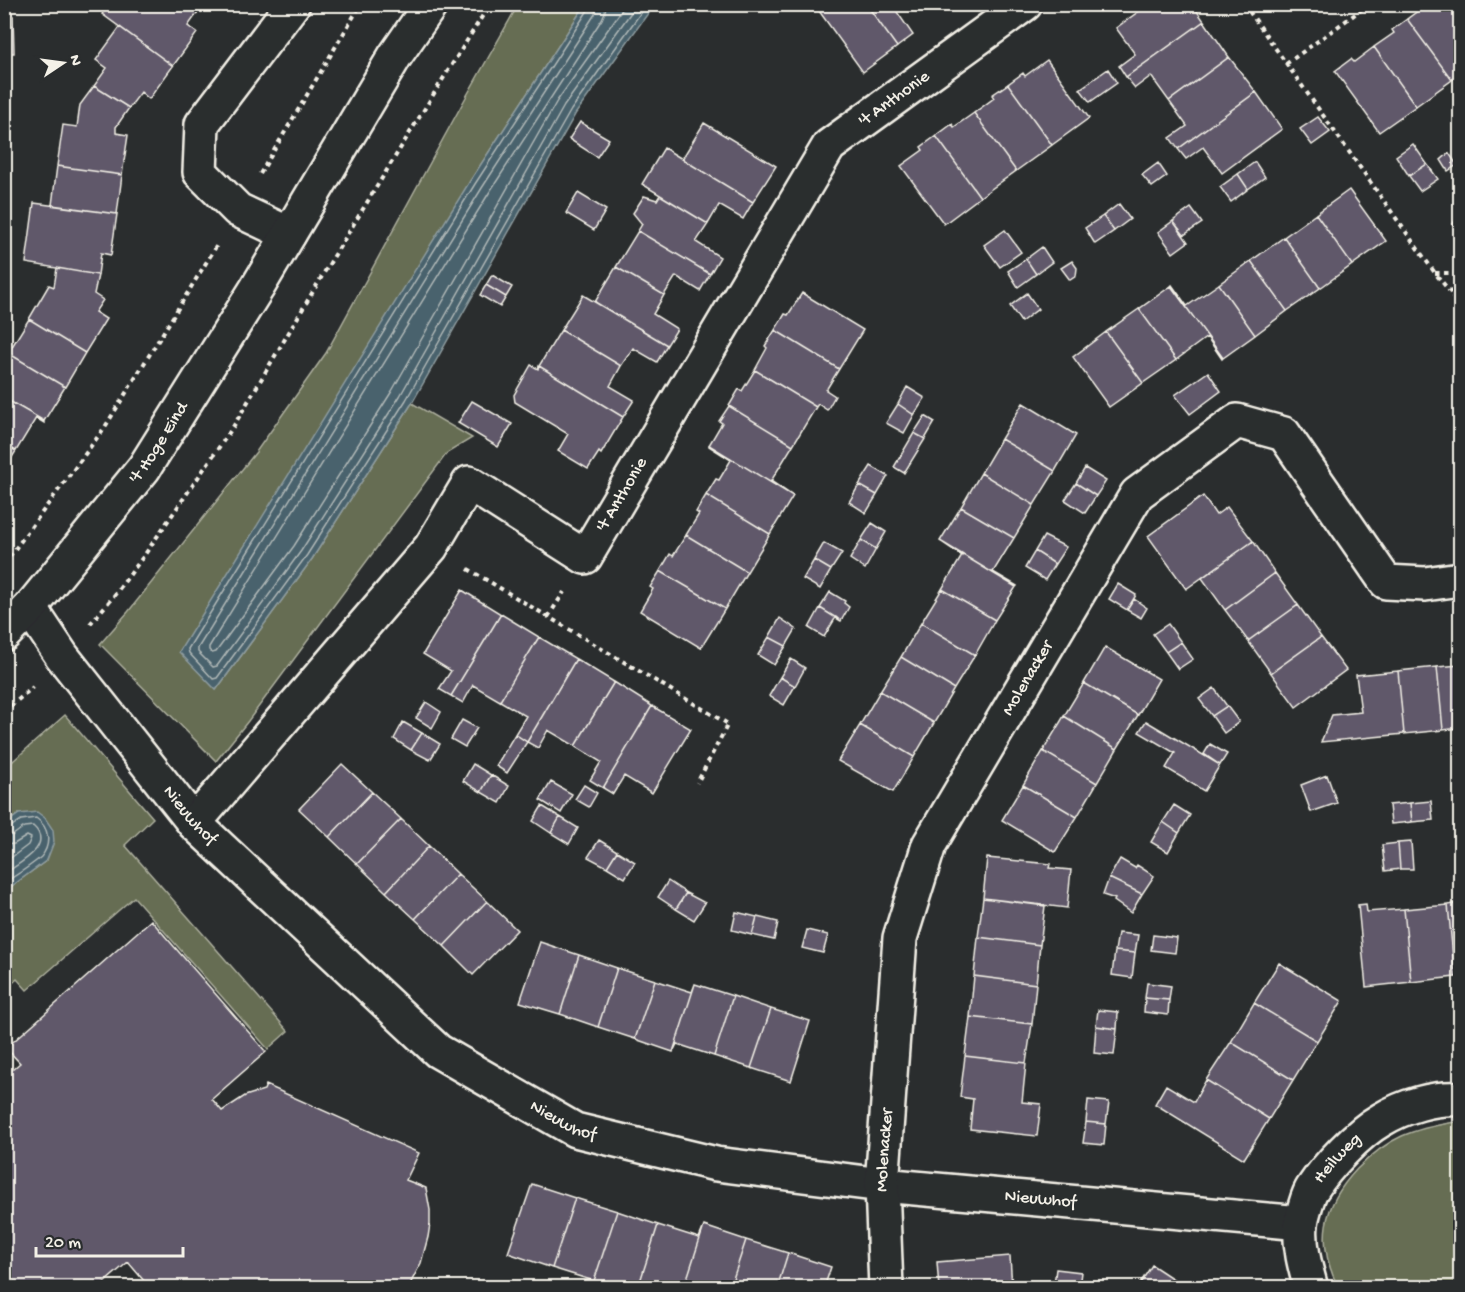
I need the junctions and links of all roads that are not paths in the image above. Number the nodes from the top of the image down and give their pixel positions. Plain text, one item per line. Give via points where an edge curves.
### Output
1 (293, 4) edge
2 (431, 4) edge
3 (1025, 4) edge
4 (289, 234) junction
5 (1461, 579) edge
6 (30, 608) junction
7 (4, 634) edge
8 (194, 823) junction
9 (1461, 1099) edge
10 (882, 1185) junction
11 (1301, 1222) junction
12 (886, 1287) edge
13 (1311, 1287) edge

1 - 4 street via 202,124 200,172 238,210
2 - 4 street, 't Hoge Eind via 394,56
3 - 8 street, 't Anthonie via 829,146 585,557 469,483 431,547
4 - 6 street, 't Hoge Eind via 144,468
5 - 10 street, Molenacker via 1425,584 1386,582 1284,434 1237,421 1137,494 929,845 900,938
6 - 7 street, 't Hoge Eind
6 - 8 street, Nieuwhof via 62,656
8 - 10 street, Nieuwhof via 438,1051 574,1130 716,1164
9 - 11 street, Heilweg via 1407,1107 1380,1120 1355,1139 1311,1190
10 - 11 street, Nieuwhof
10 - 12 street, Molenacker
11 - 13 street, Heilweg via 1304,1262

